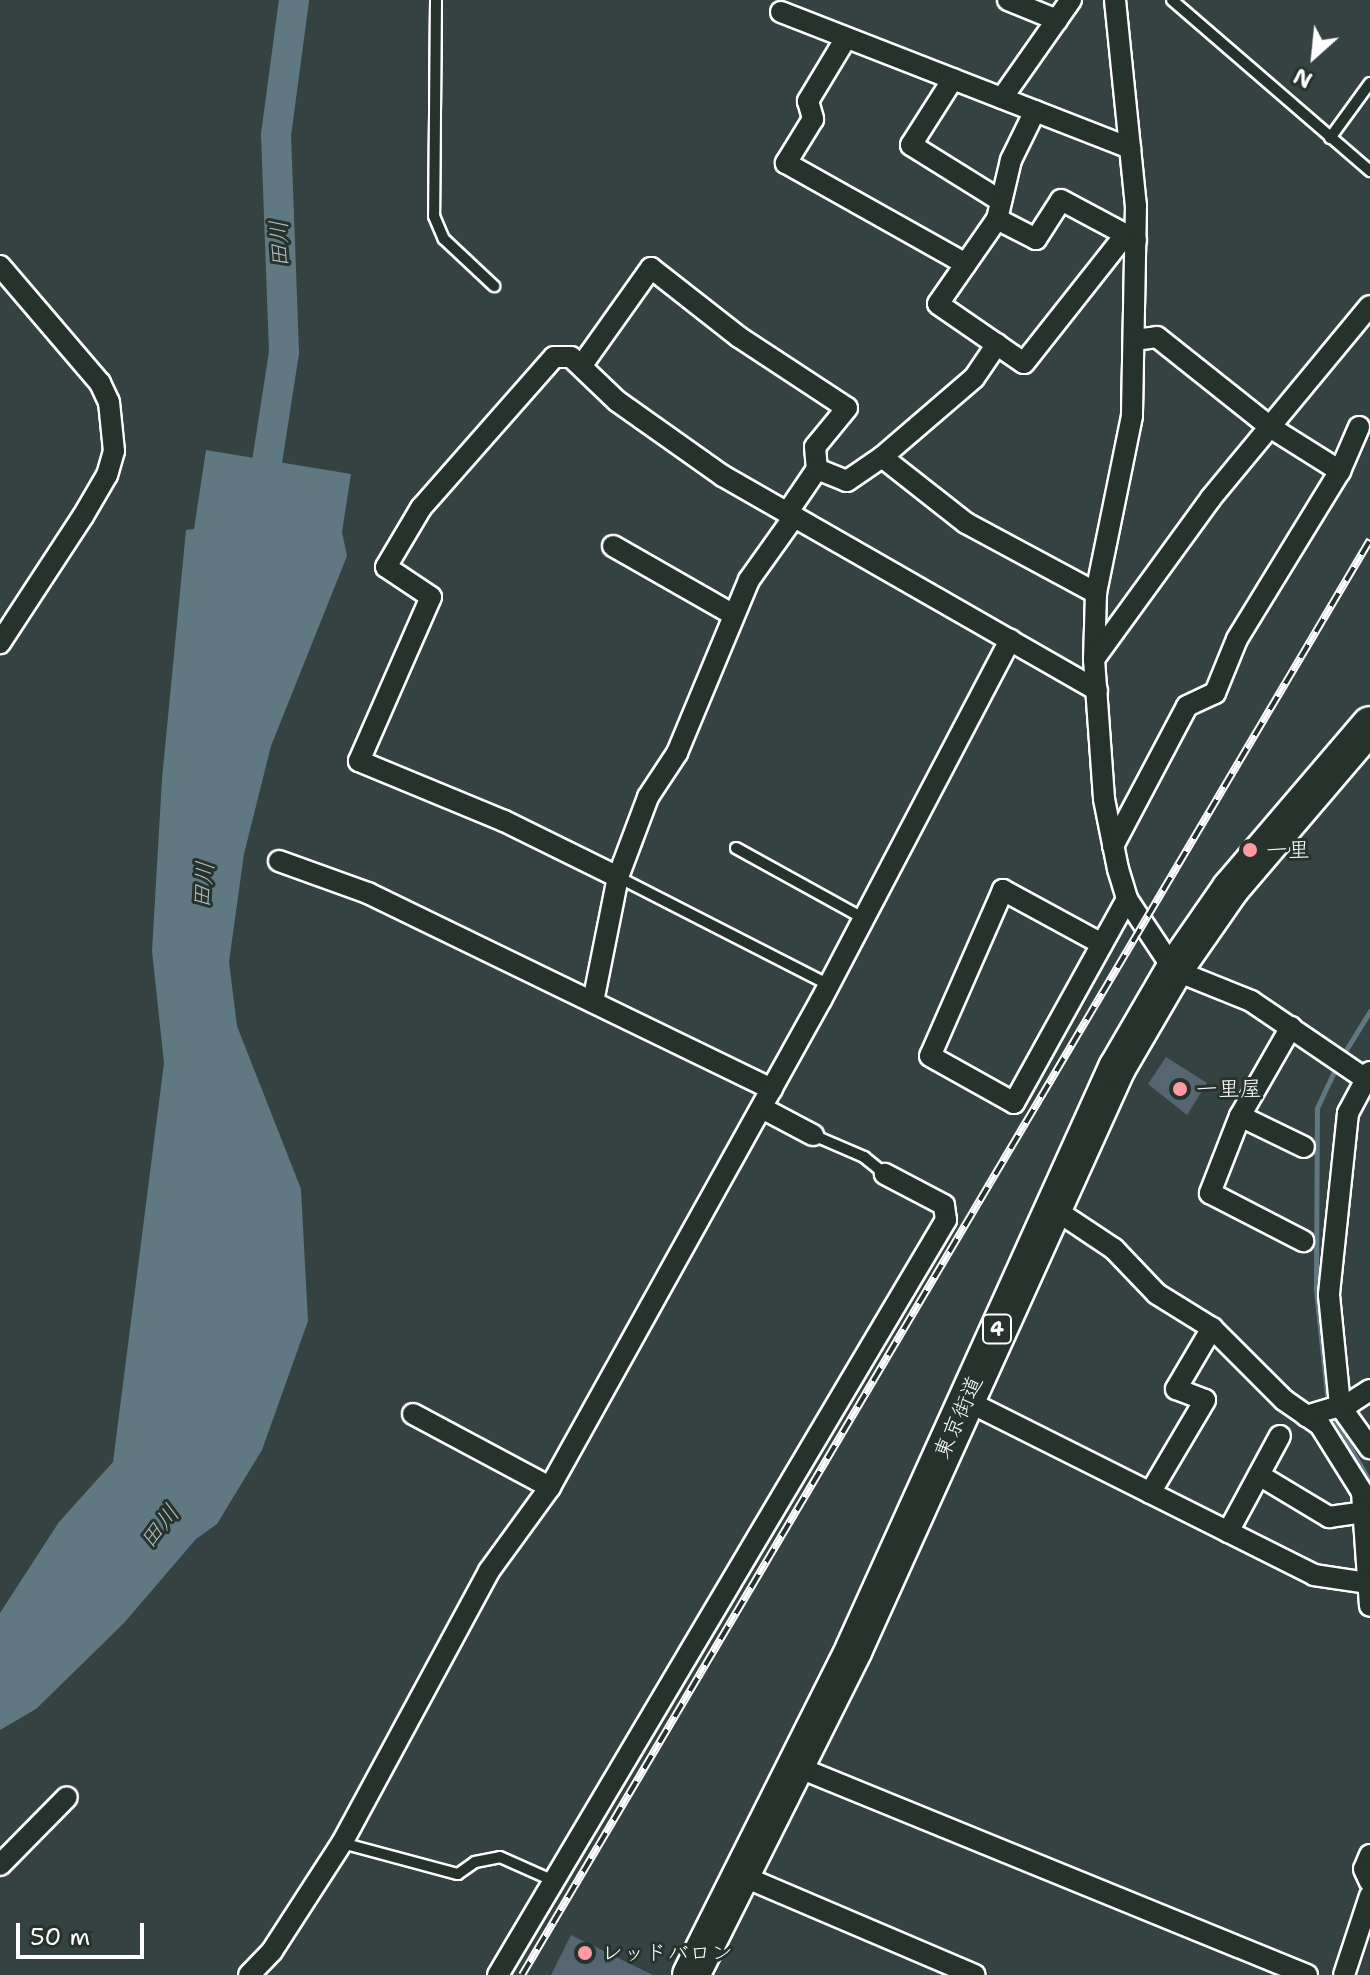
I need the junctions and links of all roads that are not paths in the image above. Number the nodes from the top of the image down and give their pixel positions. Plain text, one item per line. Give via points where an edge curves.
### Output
1 (436, 0) edge
2 (1008, 0) edge
3 (1071, 0) edge
4 (1115, 0) edge
5 (1172, 0) edge
6 (781, 12) dead end
7 (1057, 20) junction
8 (846, 38) junction
9 (953, 79) junction
10 (1370, 83) edge
11 (1002, 98) junction
12 (1035, 111) junction
13 (1330, 138) junction
14 (1130, 148) junction
15 (1370, 171) edge
16 (999, 210) junction
17 (1130, 237) junction
18 (966, 264) junction
19 (0, 266) edge
20 (494, 286) dead end
21 (1370, 306) edge
22 (1134, 340) junction
23 (997, 344) junction
24 (582, 365) junction
25 (1270, 427) junction
26 (1359, 427) dead end
27 (882, 457) junction
28 (817, 469) junction
29 (1340, 471) junction
30 (791, 515) junction
31 (613, 546) dead end
32 (1096, 593) junction
33 (734, 615) junction
34 (1010, 640) junction
35 (0, 643) edge
36 (1094, 659) junction
37 (1097, 690) junction
38 (1370, 725) edge
39 (1113, 846) junction
40 (736, 848) dead end
41 (279, 861) dead end
42 (618, 877) junction
43 (1127, 899) junction
44 (861, 917) junction
45 (1102, 944) junction
46 (1174, 970) junction
47 (827, 984) junction
48 (593, 1002) junction
49 (1291, 1027) junction
50 (1369, 1078) edge
51 (772, 1089) junction
52 (762, 1108) junction
53 (1240, 1116) junction
54 (813, 1135) joint
55 (1304, 1147) dead end
56 (885, 1174) joint
57 (1051, 1207) junction
58 (1303, 1241) dead end
59 (1212, 1328) junction
60 (1370, 1390) edge
61 (965, 1400) junction
62 (1338, 1406) junction
63 (413, 1414) dead end
64 (1310, 1415) junction
65 (1280, 1436) dead end
66 (1370, 1448) edge
67 (1259, 1475) junction
68 (550, 1487) junction
69 (1150, 1493) junction
70 (1364, 1512) junction
71 (1228, 1532) junction
72 (1368, 1583) edge
73 (1370, 1606) edge
74 (795, 1766) junction
75 (67, 1797) dead end
76 (342, 1843) junction
77 (1370, 1855) edge
78 (0, 1865) edge
79 (740, 1875) junction
80 (554, 1881) junction
81 (1370, 1882) edge
82 (1370, 1896) edge
83 (249, 1975) edge
84 (498, 1975) edge
85 (691, 1975) edge
86 (975, 1975) edge
87 (1307, 1975) edge
88 (1344, 1975) edge

1 - 20 lane via 434,216 444,239
2 - 7 street
3 - 7 street
4 - 14 street
5 - 13 lane
6 - 8 street
7 - 11 street
8 - 9 street
8 - 18 street via 808,101 813,119 786,163
9 - 11 street
9 - 16 street via 911,145
10 - 13 lane
11 - 12 street
12 - 14 street
12 - 16 street via 1011,160
13 - 15 lane
14 - 17 street
16 - 17 street via 1036,239 1061,200
16 - 18 street
17 - 22 street
17 - 23 street via 1024,363
18 - 23 street via 938,304
19 - 35 street via 100,383 109,402 114,451 100,488
21 - 25 street
22 - 25 street via 1157,337
22 - 32 street via 1132,416
23 - 27 street via 974,378
24 - 28 street via 651,268 739,337 847,408 815,447
24 - 30 street via 617,401 723,476
24 - 42 street via 562,354 554,357 421,508 386,567 431,597 359,761 504,821
25 - 29 street
25 - 36 street via 1211,498
26 - 29 street
27 - 28 street via 847,481
27 - 32 street via 966,523
28 - 30 street
29 - 39 street via 1237,639 1215,693 1187,706
30 - 33 street via 749,580
30 - 34 street
31 - 33 street
32 - 36 street
33 - 42 street via 677,753 648,797
34 - 37 street
34 - 44 street
36 - 37 street
37 - 39 street via 1104,799
38 - 46 highway, 東京街道 / 4 via 1253,859
39 - 43 street
40 - 44 lane
41 - 48 street via 368,893
42 - 47 lane
42 - 48 street
43 - 45 street
43 - 46 street
44 - 47 street
45 - 45 street via 1014,1103 930,1056 1003,890
46 - 49 street via 1251,1001
46 - 57 highway, 東京街道 / 4 via 1091,1117
47 - 51 street
48 - 51 street
49 - 50 street
49 - 53 street
50 - 62 street via 1348,1113 1329,1295
51 - 52 street
52 - 54 street
52 - 68 street
53 - 55 street
53 - 58 street via 1210,1193
54 - 56 lane via 864,1157
56 - 80 street via 944,1205 946,1220
57 - 59 street via 1114,1249 1157,1294
57 - 61 highway, 東京街道 / 4
59 - 64 street
59 - 69 street via 1176,1389 1205,1400
60 - 62 street
61 - 69 street
61 - 74 highway, 東京街道 / 4 via 854,1649
62 - 64 street
62 - 66 street
63 - 68 street
64 - 70 street via 1362,1492
65 - 67 street
67 - 70 street via 1329,1517
67 - 71 street
68 - 76 street via 489,1571
69 - 71 street
70 - 72 street
71 - 72 street via 1314,1575
72 - 73 street
74 - 79 highway, 東京街道 / 4
74 - 87 street
75 - 78 street
76 - 80 lane via 458,1874 475,1862 500,1857
76 - 83 street via 272,1951
77 - 81 street via 1364,1869
79 - 85 highway, 東京街道 / 4
79 - 86 street
80 - 84 street
82 - 88 street

